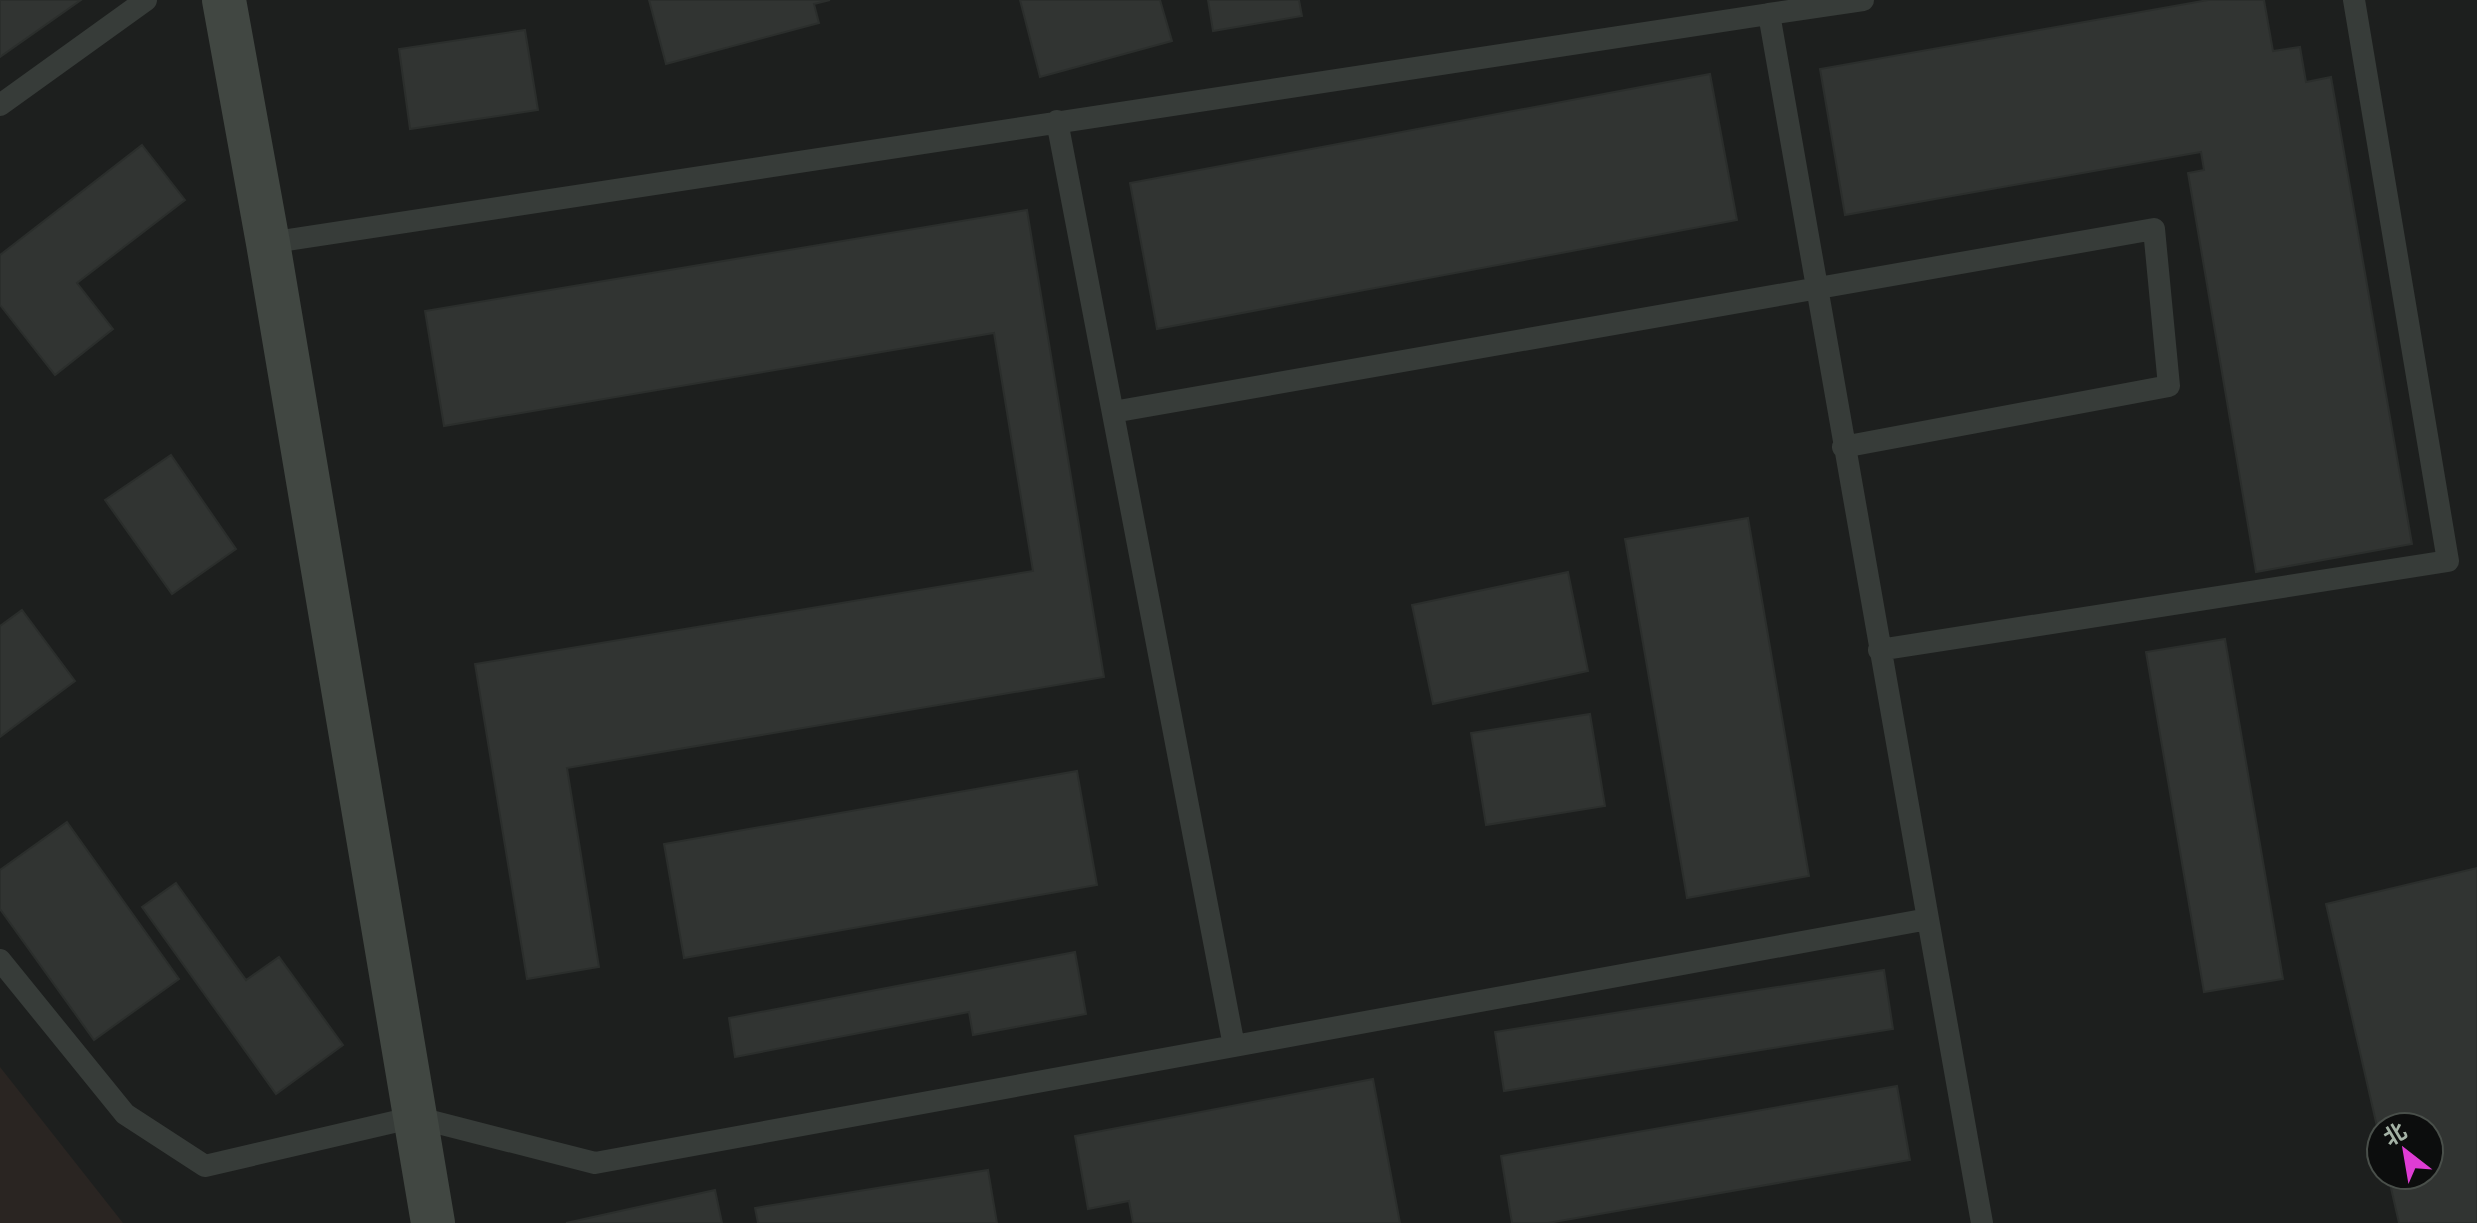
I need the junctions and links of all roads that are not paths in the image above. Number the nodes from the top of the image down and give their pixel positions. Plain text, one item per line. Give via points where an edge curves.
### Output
1 (146, 0) edge
2 (224, 0) edge
3 (1863, 0) edge
4 (2354, 0) edge
5 (1769, 14) junction
6 (0, 105) edge
7 (1057, 121) junction
8 (268, 243) junction
9 (1815, 288) junction
10 (1113, 412) junction
11 (1843, 447) junction
12 (1879, 650) junction
13 (1928, 919) junction
14 (0, 960) edge
15 (1234, 1046) junction
16 (415, 1117) junction
17 (433, 1223) edge
18 (1982, 1223) edge

1 - 6 lane
2 - 8 street
3 - 5 lane
4 - 12 lane via 2448,561
5 - 7 lane
5 - 9 lane
7 - 8 lane
7 - 10 lane
8 - 16 street
9 - 10 lane
9 - 11 lane
9 - 11 lane via 2154,229 2169,386
10 - 15 lane
11 - 12 lane
12 - 13 lane
13 - 15 lane
13 - 18 lane
14 - 16 lane via 125,1114 205,1166
15 - 16 lane via 595,1163
16 - 17 street

